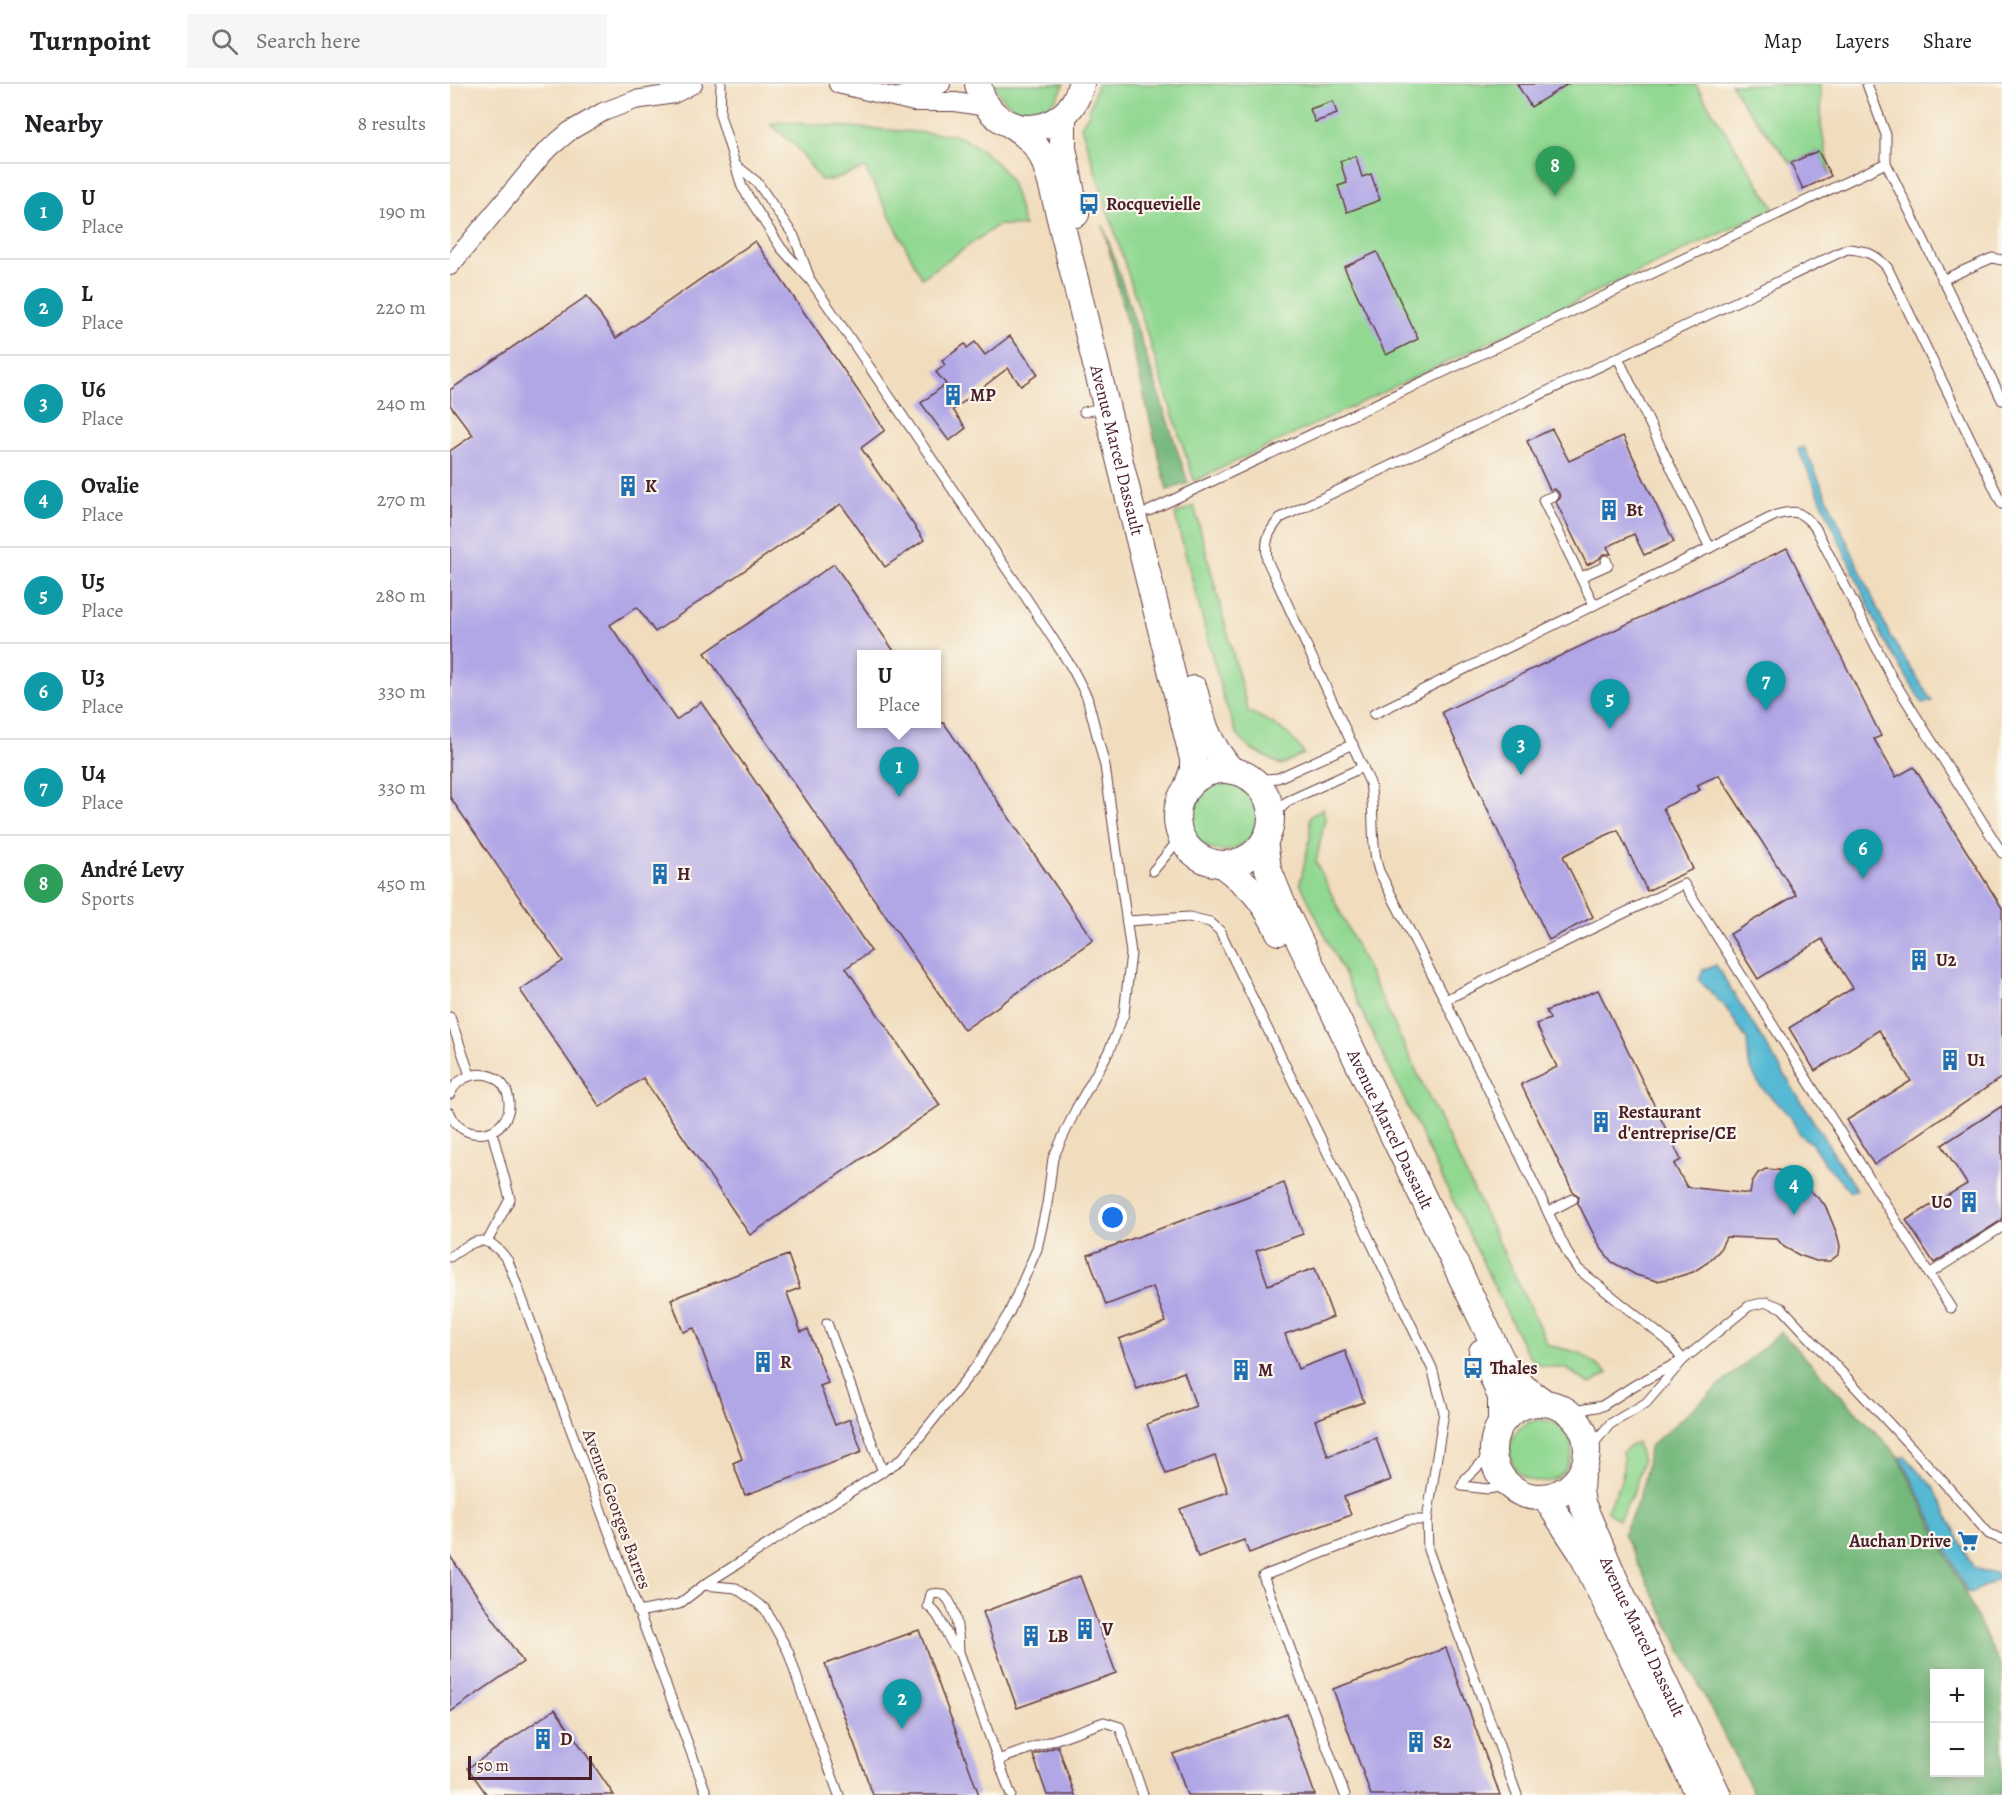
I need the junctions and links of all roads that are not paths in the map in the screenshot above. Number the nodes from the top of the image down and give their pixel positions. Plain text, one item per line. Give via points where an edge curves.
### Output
1 (693, 84) edge
2 (721, 84) edge
3 (838, 84) edge
4 (941, 84) edge
5 (1082, 84) edge
6 (1867, 84) edge
7 (982, 95) edge
8 (898, 98) junction
9 (1064, 116) junction
10 (1013, 126) junction
11 (1886, 163) junction
12 (737, 166) junction
13 (2002, 260) edge
14 (450, 266) edge
15 (1942, 280) junction
16 (811, 281) junction
17 (1618, 358) junction
18 (2002, 400) edge
19 (1553, 496) dead end
20 (2002, 504) edge
21 (1149, 511) junction
22 (1567, 524) dead end
23 (1557, 528) junction
24 (1710, 548) junction
25 (1606, 560) dead end
26 (1581, 577) junction
27 (1594, 605) junction
28 (1374, 714) dead end
29 (1353, 744) junction
30 (1364, 766) junction
31 (1243, 775) junction
32 (1187, 787) junction
33 (1267, 829) junction
34 (1181, 837) junction
35 (2002, 853) edge
36 (1221, 864) junction
37 (1153, 871) dead end
38 (1127, 921) junction
39 (1445, 1000) junction
40 (450, 1017) edge
41 (470, 1075) junction
42 (450, 1094) edge
43 (450, 1113) edge
44 (492, 1132) junction
45 (1573, 1199) dead end
46 (1548, 1212) junction
47 (2002, 1227) edge
48 (487, 1242) junction
49 (450, 1257) edge
50 (1929, 1274) junction
51 (1951, 1308) dead end
52 (827, 1323) dead end
53 (1683, 1360) junction
54 (1544, 1402) junction
55 (1569, 1412) junction
56 (1501, 1422) junction
57 (1493, 1452) junction
58 (1584, 1462) junction
59 (883, 1472) junction
60 (1508, 1485) junction
61 (1545, 1497) junction
62 (1427, 1520) junction
63 (2002, 1539) edge
64 (704, 1584) junction
65 (638, 1612) junction
66 (959, 1652) junction
67 (998, 1760) junction
68 (707, 1795) edge
69 (839, 1795) edge
70 (1011, 1795) edge
71 (1143, 1795) edge
72 (1345, 1795) edge
73 (1517, 1795) edge
74 (1699, 1795) edge
75 (1718, 1795) edge

1 - 14 street via 603,112 570,131 545,152
2 - 12 lane via 720,115
3 - 8 street
4 - 8 street
5 - 9 main road
6 - 11 lane via 1886,135
7 - 8 street via 955,102
7 - 10 main road, Avenue Marcel Dassault via 994,115
9 - 10 main road via 1040,128
9 - 21 main road, Avenue Marcel Dassault via 1063,148 1074,205
10 - 32 main road, Avenue Marcel Dassault via 1031,139 1047,166 1095,409 1193,759
11 - 15 lane
11 - 21 lane
12 - 16 lane via 742,188 781,248
12 - 16 lane via 757,182 794,236
13 - 15 lane via 1992,258
15 - 18 lane
16 - 38 lane via 1025,596 1087,697 1105,766
17 - 20 lane via 1847,249 1863,249 1887,267
17 - 24 lane
17 - 29 lane via 1280,518 1269,531 1265,544 1267,560
19 - 23 lane via 1543,500
21 - 31 main road, Avenue Marcel Dassault via 1204,728 1216,752
22 - 23 lane
23 - 26 lane
24 - 27 lane
24 - 35 lane via 1790,511 1802,514 1815,527 1892,678
25 - 26 lane via 1608,565
26 - 27 lane
27 - 28 lane
29 - 30 lane
29 - 31 lane via 1278,778
30 - 33 lane via 1288,801
30 - 39 lane via 1374,805 1374,855 1379,871
31 - 32 main road via 1220,770 1207,773
31 - 33 main road via 1263,791 1269,804
32 - 34 main road via 1177,811
33 - 36 main road via 1256,851 1234,863
33 - 54 main road, Avenue Marcel Dassault via 1268,869 1286,913 1502,1361 1523,1387
34 - 36 main road via 1199,856
34 - 37 lane
36 - 56 main road, Avenue Marcel Dassault via 1257,894 1269,912 1488,1364 1501,1397
38 - 59 lane via 1131,953 1124,1014 1109,1052 1053,1158 1037,1249 1009,1313 978,1364 902,1459
38 - 62 lane via 1189,917 1210,922 1220,931 1432,1368 1444,1412
39 - 46 lane
39 - 50 lane via 1684,884
40 - 41 lane
41 - 42 lane via 460,1079
41 - 44 lane via 490,1076 506,1090 506,1118
43 - 44 lane via 464,1131
44 - 48 lane via 510,1199
45 - 46 lane
46 - 53 lane via 1578,1269 1668,1341
47 - 50 lane
48 - 49 lane via 474,1240
48 - 65 lane, Avenue Georges Barres via 508,1261
50 - 51 lane
52 - 59 lane
53 - 55 lane via 1602,1406
53 - 58 lane via 1646,1403 1610,1424
53 - 63 lane via 1749,1306 1767,1302 1782,1308 1989,1534
54 - 55 main road
54 - 56 main road via 1520,1407
55 - 58 main road via 1582,1429
56 - 57 main road via 1494,1436
57 - 60 main road via 1495,1464
57 - 60 lane via 1462,1486 1488,1489
58 - 61 main road via 1572,1486
58 - 75 main road, Avenue Marcel Dassault via 1582,1503
59 - 64 lane
60 - 61 main road via 1519,1493
61 - 74 main road, Avenue Marcel Dassault via 1581,1552
62 - 72 lane via 1408,1520 1263,1576
62 - 73 lane via 1428,1550
64 - 65 lane via 679,1604
64 - 69 lane via 736,1588 765,1609 788,1651
65 - 68 lane, Avenue Georges Barres
66 - 66 lane via 952,1609 945,1596 931,1594 928,1606 940,1618 950,1644
66 - 67 lane
67 - 70 lane
67 - 71 lane via 1104,1722 1120,1726

